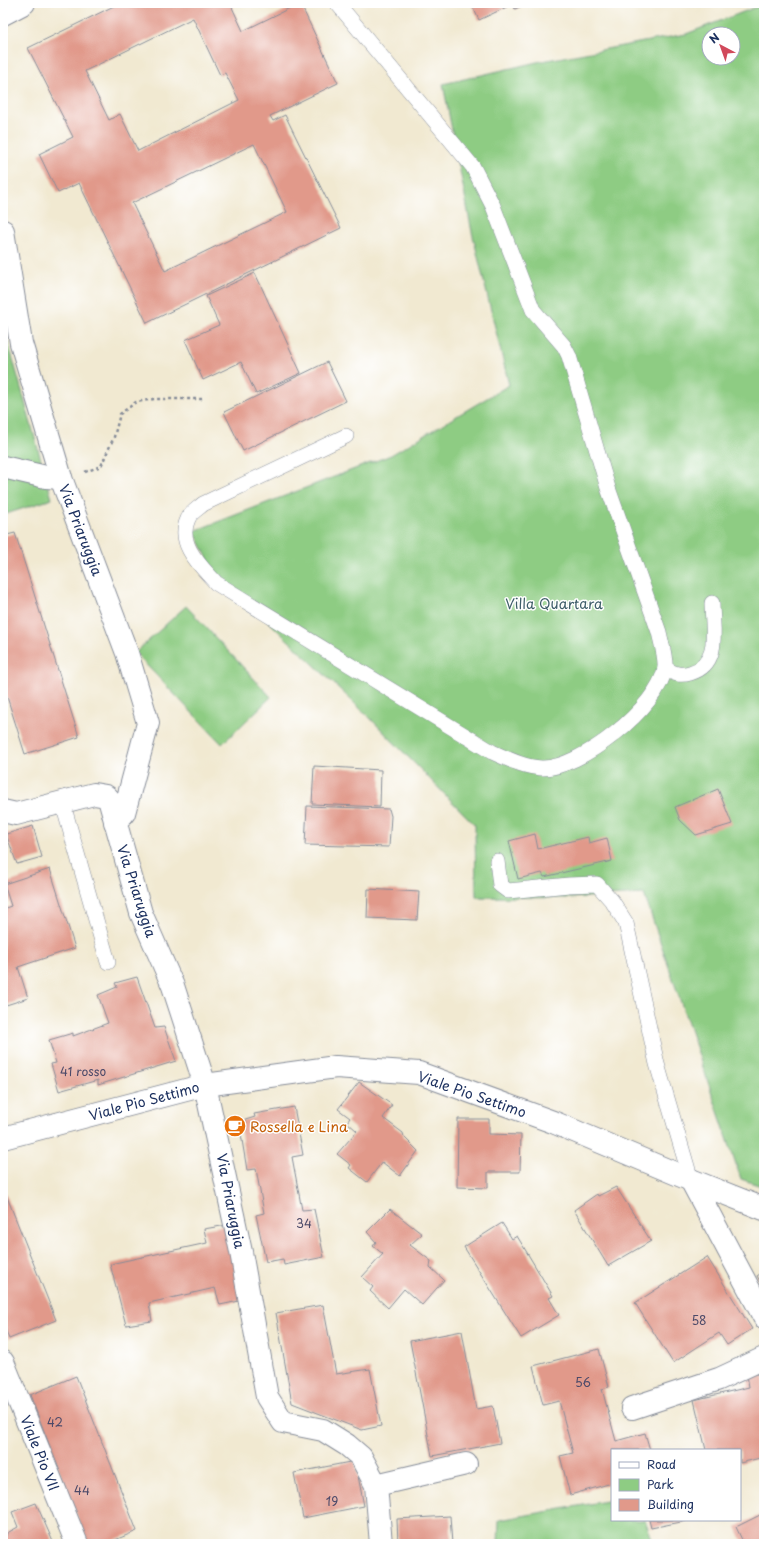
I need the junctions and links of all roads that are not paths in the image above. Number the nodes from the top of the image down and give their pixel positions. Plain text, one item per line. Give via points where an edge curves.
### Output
1 (24, 3) edge
2 (337, 3) edge
3 (3, 14) edge
4 (3, 230) edge
5 (346, 436) dead end
6 (3, 467) edge
7 (61, 478) junction
8 (712, 603) dead end
9 (665, 668) junction
10 (62, 801) junction
11 (9, 812) edge
12 (115, 822) junction
13 (497, 861) dead end
14 (108, 962) dead end
15 (205, 1085) junction
16 (4, 1136) edge
17 (691, 1180) junction
18 (764, 1209) edge
19 (764, 1317) edge
20 (764, 1358) edge
21 (3, 1362) edge
22 (632, 1408) dead end
23 (466, 1464) dead end
24 (376, 1485) junction
25 (76, 1544) edge
26 (381, 1544) edge

1 - 3 street
2 - 9 lane via 473,167 493,206 533,310 564,346 569,356 608,488 659,632
4 - 7 street, Via Priaruggia via 21,343
5 - 9 lane via 203,504 188,518 184,535 192,556 216,583 492,752 522,764 542,768 562,766 633,719 656,690
6 - 7 street
7 - 12 street, Via Priaruggia via 127,653 148,723 124,813
8 - 9 lane via 714,648 707,662 694,672 684,675 673,674
10 - 11 street, Via Priaruggia
10 - 12 street, Via Priaruggia via 94,794 106,796 109,798
10 - 14 lane
12 - 15 street, Via Priaruggia via 142,913 173,986
13 - 17 lane via 500,885 508,891 597,884 626,923 657,1064
15 - 16 street, Viale Pio Settimo
15 - 17 street, Viale Pio Settimo via 336,1067 419,1073 553,1122
15 - 24 street, Via Priaruggia via 240,1244 267,1397 283,1422 323,1430 347,1445 361,1457
17 - 18 street, Viale Pio Settimo
17 - 19 street
20 - 22 street via 719,1379
21 - 25 street, Viale Pio VII
23 - 24 street
24 - 26 street, Via Priaruggia

